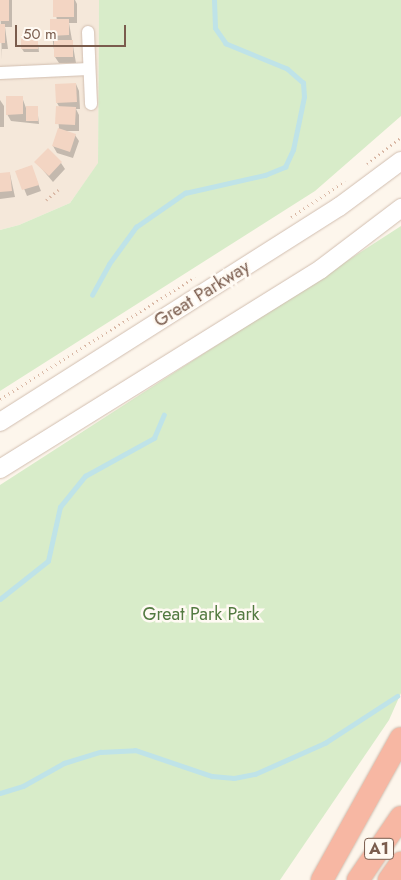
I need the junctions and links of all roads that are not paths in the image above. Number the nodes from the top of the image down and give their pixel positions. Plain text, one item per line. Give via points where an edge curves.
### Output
1 (88, 32) dead end
2 (89, 69) junction
3 (0, 73) edge
4 (90, 104) dead end
5 (401, 161) edge
6 (401, 208) edge
7 (0, 422) edge
8 (0, 469) edge
9 (401, 738) edge
10 (401, 818) edge
11 (401, 863) edge
12 (401, 869) edge
13 (322, 880) edge
14 (358, 880) edge
15 (391, 880) edge

1 - 2 street
2 - 3 street
2 - 4 street
5 - 7 street, Great Parkway via 339,207
6 - 8 street via 321,269
9 - 13 highway
10 - 14 highway, A1
11 - 15 highway, A1
12 - 15 highway

